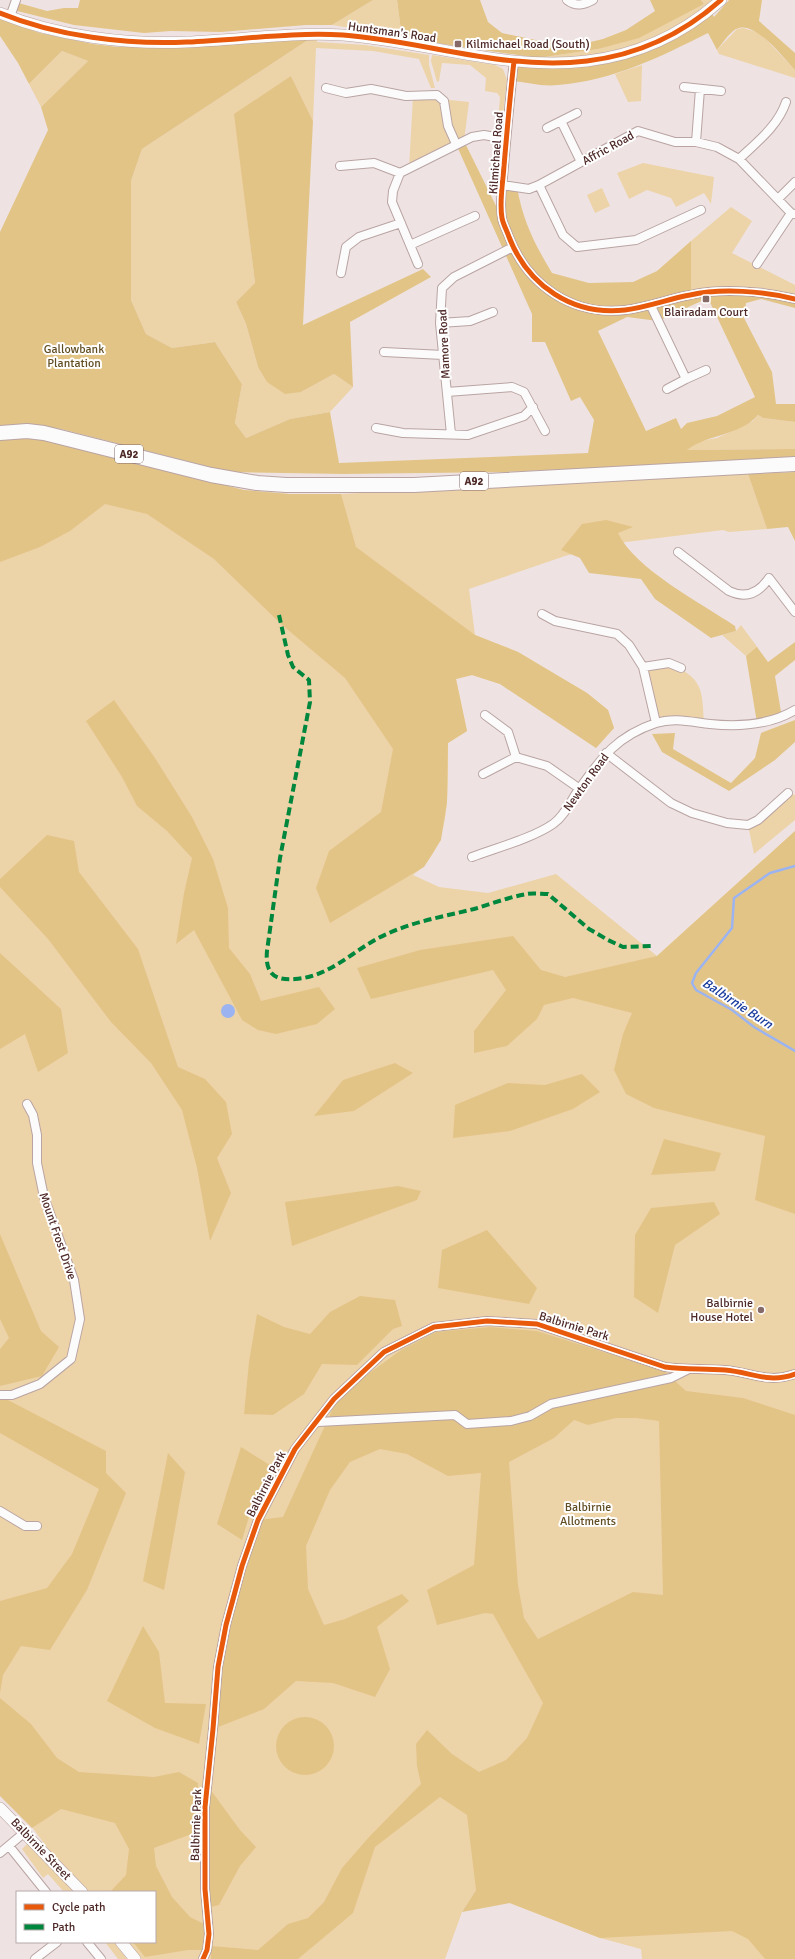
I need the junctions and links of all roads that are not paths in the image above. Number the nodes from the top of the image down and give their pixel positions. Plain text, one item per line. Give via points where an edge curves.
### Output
1 (16, 0) edge
2 (567, 0) edge
3 (594, 0) edge
4 (721, 0) edge
5 (5, 15) edge
6 (514, 60) junction
7 (684, 87) dead end
8 (326, 88) dead end
9 (700, 89) junction
10 (721, 91) dead end
11 (786, 102) dead end
12 (577, 113) dead end
13 (561, 121) junction
14 (547, 128) dead end
15 (506, 139) junction
16 (696, 142) junction
17 (456, 144) junction
18 (739, 159) junction
19 (582, 162) junction
20 (340, 166) dead end
21 (400, 173) junction
22 (795, 182) edge
23 (502, 185) junction
24 (539, 185) junction
25 (778, 199) junction
26 (701, 210) dead end
27 (793, 213) edge
28 (475, 216) dead end
29 (401, 223) junction
30 (410, 245) junction
31 (513, 247) junction
32 (418, 264) dead end
33 (757, 264) dead end
34 (341, 273) dead end
35 (795, 299) edge
36 (651, 306) junction
37 (492, 312) dead end
38 (440, 323) junction
39 (384, 352) dead end
40 (444, 355) junction
41 (706, 370) dead end
42 (686, 380) junction
43 (667, 389) dead end
44 (447, 392) junction
45 (533, 407) junction
46 (376, 428) dead end
47 (545, 431) dead end
48 (0, 433) edge
49 (451, 434) junction
50 (795, 464) edge
51 (678, 552) dead end
52 (795, 612) edge
53 (542, 614) dead end
54 (643, 668) junction
55 (681, 668) dead end
56 (795, 710) edge
57 (485, 715) dead end
58 (656, 723) junction
59 (606, 753) junction
60 (516, 757) junction
61 (483, 774) dead end
62 (580, 789) junction
63 (788, 793) dead end
64 (472, 857) dead end
65 (27, 1104) dead end
66 (687, 1370) junction
67 (795, 1374) edge
68 (0, 1395) edge
69 (318, 1422) junction
70 (0, 1510) edge
71 (37, 1526) dead end
72 (0, 1808) edge
73 (25, 1832) junction
74 (9, 1846) junction
75 (0, 1853) edge
76 (45, 1891) edge
77 (81, 1891) edge
78 (56, 1943) edge
79 (88, 1943) edge
80 (122, 1943) edge
81 (35, 1959) edge
82 (101, 1959) edge
83 (135, 1959) edge
84 (203, 1959) edge

1 - 5 street
2 - 3 street via 580,6
4 - 6 street, Huntsman's Road via 672,35 636,50 576,62
5 - 6 street, Huntsman's Road via 98,39 184,42 296,33 338,35
6 - 15 street, Kilmichael Road
7 - 9 street
8 - 17 street via 346,93 371,89 406,96 437,95 444,101 448,126
9 - 10 street
9 - 16 street
11 - 18 street via 782,113 765,135
12 - 13 street
13 - 14 street
13 - 19 street
15 - 17 street via 478,136
15 - 23 street, Kilmichael Road
16 - 18 street, Affric Road via 717,148
16 - 19 street, Affric Road via 676,142 638,131
17 - 21 street
18 - 25 street, Affric Road
19 - 24 street, Affric Road
20 - 21 street via 374,163
21 - 29 street via 392,202
22 - 25 street
23 - 24 street, Affric Road via 529,189
23 - 31 street, Kilmichael Road via 502,218
24 - 26 street via 563,235 577,247 636,240
25 - 27 street, Affric Road
27 - 33 street
28 - 30 street
29 - 30 street
29 - 34 street via 358,237 346,247
30 - 32 street
31 - 36 street, Kilmichael Road via 531,276 559,298 597,311
31 - 38 street, Mamore Road via 454,277 442,288
35 - 36 street, Kilmichael Road via 740,291 691,294
36 - 42 street
37 - 38 street via 470,321
38 - 40 street, Mamore Road
39 - 40 street
40 - 44 street, Mamore Road
41 - 42 street
42 - 43 street
44 - 45 street via 512,387 524,392
44 - 49 street, Mamore Road
45 - 47 street
45 - 49 street via 524,416 468,436
46 - 49 street via 403,433
48 - 50 highway, A92 via 44,433 211,475 286,485 414,485
51 - 52 street via 729,591 737,594 748,595 765,584 769,578
53 - 54 street via 555,621 617,634 629,645
54 - 55 street via 669,663
54 - 58 street
56 - 58 street, Newton Road via 782,718 742,726 679,719
57 - 60 street via 508,732
58 - 59 street, Newton Road via 626,736
59 - 62 street, Newton Road
59 - 63 street via 671,803 692,813 727,823 748,825 758,820
60 - 61 street
60 - 62 street via 547,766
62 - 64 street, Newton Road via 554,824
65 - 68 street, Mount Frost Drive via 33,1115 37,1135 37,1163 44,1197 74,1280 80,1319 71,1358 40,1384 12,1395
66 - 67 street, Balbirnie Park via 726,1370 769,1379
66 - 69 street, Balbirnie Park via 671,1378 551,1404 530,1416 511,1421 467,1424 455,1415
66 - 69 street, Balbirnie Park via 665,1367 537,1324 487,1321 434,1327 384,1352 334,1399
69 - 84 street, Balbirnie Park via 296,1449 258,1520 226,1625 218,1667 205,1807 204,1889 208,1934 207,1950
70 - 71 street via 25,1526
72 - 73 street, Balbirnie Street
73 - 74 street
73 - 77 street, Balbirnie Street
74 - 75 street
74 - 76 street
78 - 81 street
79 - 82 street
80 - 83 street

